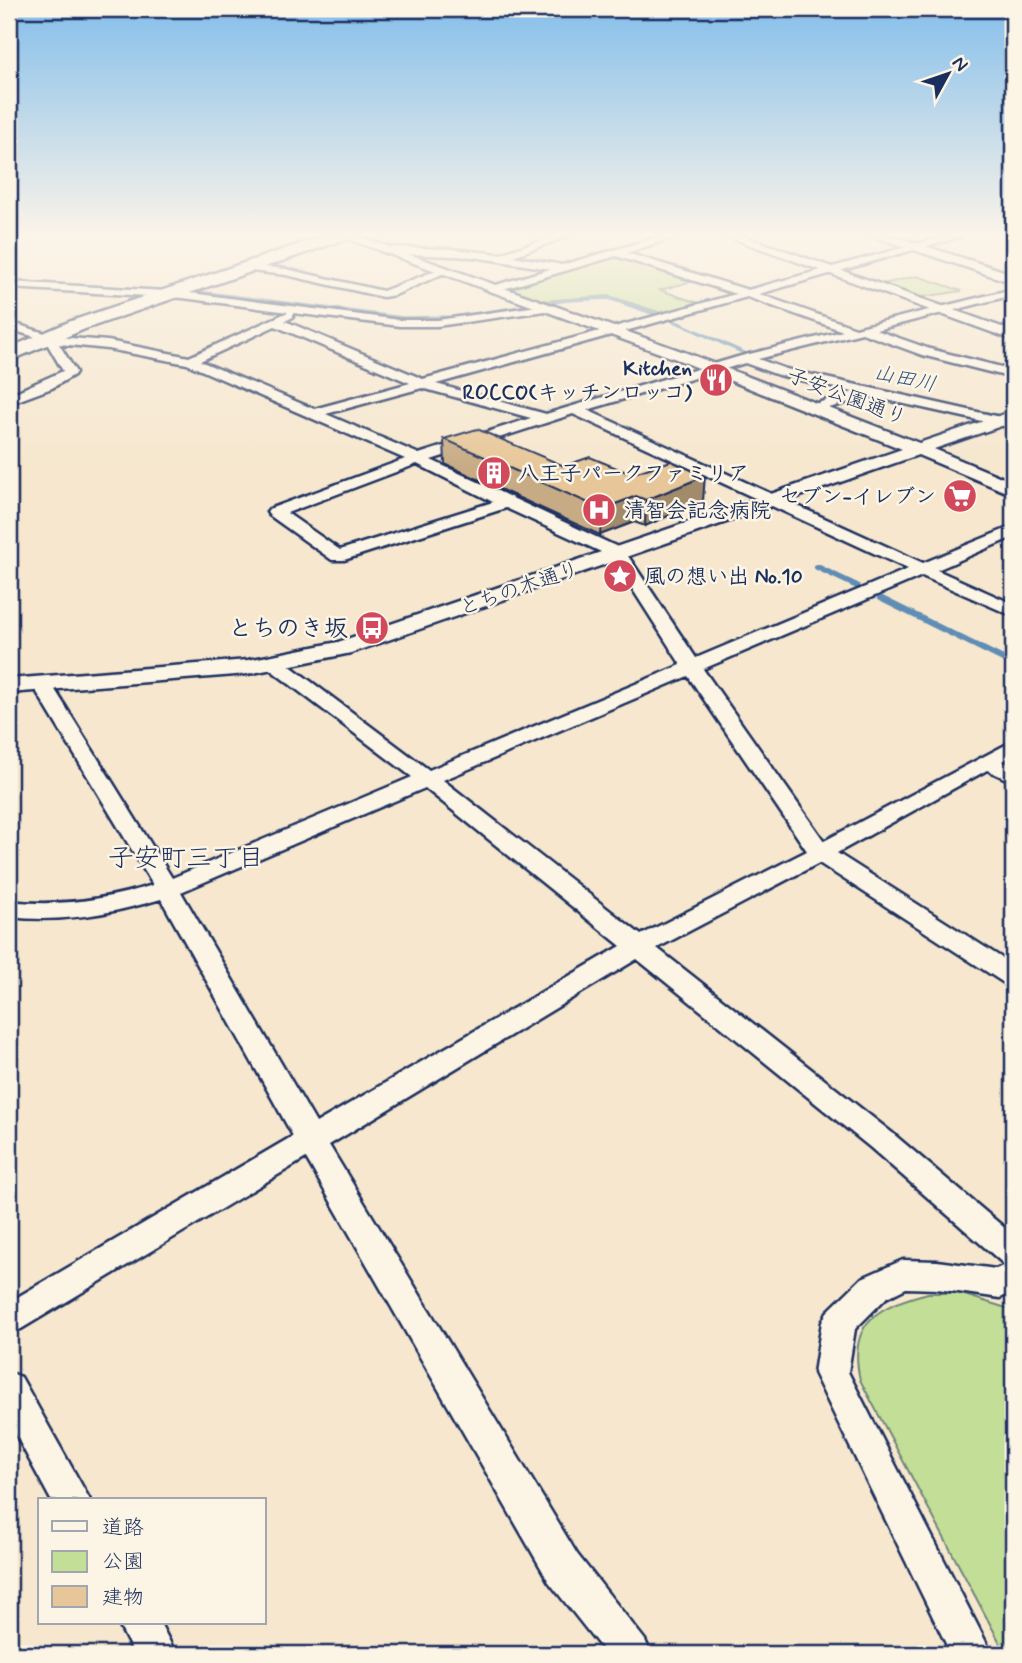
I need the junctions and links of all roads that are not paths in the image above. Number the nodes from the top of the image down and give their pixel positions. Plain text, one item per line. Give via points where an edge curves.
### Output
1 (108, 314) edge
2 (292, 314) edge
3 (348, 314) edge
4 (408, 314) edge
5 (430, 314) edge
6 (489, 314) edge
7 (560, 314) edge
8 (683, 314) edge
9 (808, 314) edge
10 (924, 314) edge
11 (949, 314) edge
12 (274, 321) junction
13 (9, 325) edge
14 (858, 330) junction
15 (612, 332) junction
16 (42, 335) junction
17 (1013, 336) edge
18 (9, 341) edge
19 (9, 355) edge
20 (751, 358) junction
21 (190, 360) junction
22 (713, 369) junction
23 (1013, 374) edge
24 (423, 384) junction
25 (867, 392) junction
26 (9, 400) edge
27 (816, 408) junction
28 (575, 410) junction
29 (312, 414) junction
30 (546, 418) junction
31 (1007, 420) edge
32 (920, 449) junction
33 (418, 459) junction
34 (1013, 489) edge
35 (772, 500) junction
36 (507, 503) junction
37 (1013, 531) edge
38 (618, 554) junction
39 (922, 569) junction
40 (1013, 611) edge
41 (274, 663) junction
42 (692, 667) junction
43 (42, 684) junction
44 (9, 686) edge
45 (1013, 747) edge
46 (988, 762) junction
47 (1013, 776) edge
48 (429, 780) junction
49 (820, 853) junction
50 (167, 889) junction
51 (9, 909) edge
52 (639, 947) junction
53 (1013, 977) edge
54 (310, 1141) junction
55 (1013, 1254) edge
56 (1013, 1276) edge
57 (9, 1320) edge
58 (9, 1388) edge
59 (70, 1498) edge
60 (631, 1654) edge
61 (972, 1654) edge

1 - 16 highway
2 - 12 street
3 - 6 street via 378,321 437,323
4 - 5 street
7 - 15 street, 子安公園通り
8 - 15 street
9 - 14 street
10 - 14 street
11 - 17 street
12 - 21 street
12 - 24 street
13 - 16 street
14 - 20 street
14 - 23 street
15 - 22 street, 子安公園通り
15 - 24 street
16 - 18 street
16 - 19 highway
16 - 21 street
16 - 26 street via 71,372
20 - 22 street
20 - 25 street via 782,372
21 - 29 street
22 - 27 street, 子安公園通り
22 - 28 street
24 - 29 street
24 - 30 street
25 - 27 street
25 - 31 street
27 - 32 street, 子安公園通り
28 - 30 street
28 - 35 street
29 - 33 street
30 - 33 street
31 - 32 street, とちの木通り
32 - 34 street, 子安公園通り
32 - 35 street, とちの木通り
33 - 36 street
33 - 36 street via 275,512 338,556
35 - 38 street, とちの木通り
35 - 39 street
36 - 38 street
37 - 39 street
38 - 41 street, とちの木通り via 354,645
38 - 42 street
39 - 40 street
39 - 42 street
41 - 43 street, とちの木通り
41 - 48 street
42 - 48 street
42 - 49 street
43 - 44 street, とちの木通り
43 - 50 street
45 - 46 street
46 - 47 street
46 - 49 street
48 - 50 street
48 - 52 street
49 - 52 street
49 - 53 street
50 - 51 street via 102,908 36,913
50 - 54 street
52 - 54 street
52 - 55 street via 881,1140
54 - 57 street
54 - 60 street via 563,1568
56 - 61 street via 1000,1284 903,1274 874,1288 839,1322 831,1373
58 - 59 street

